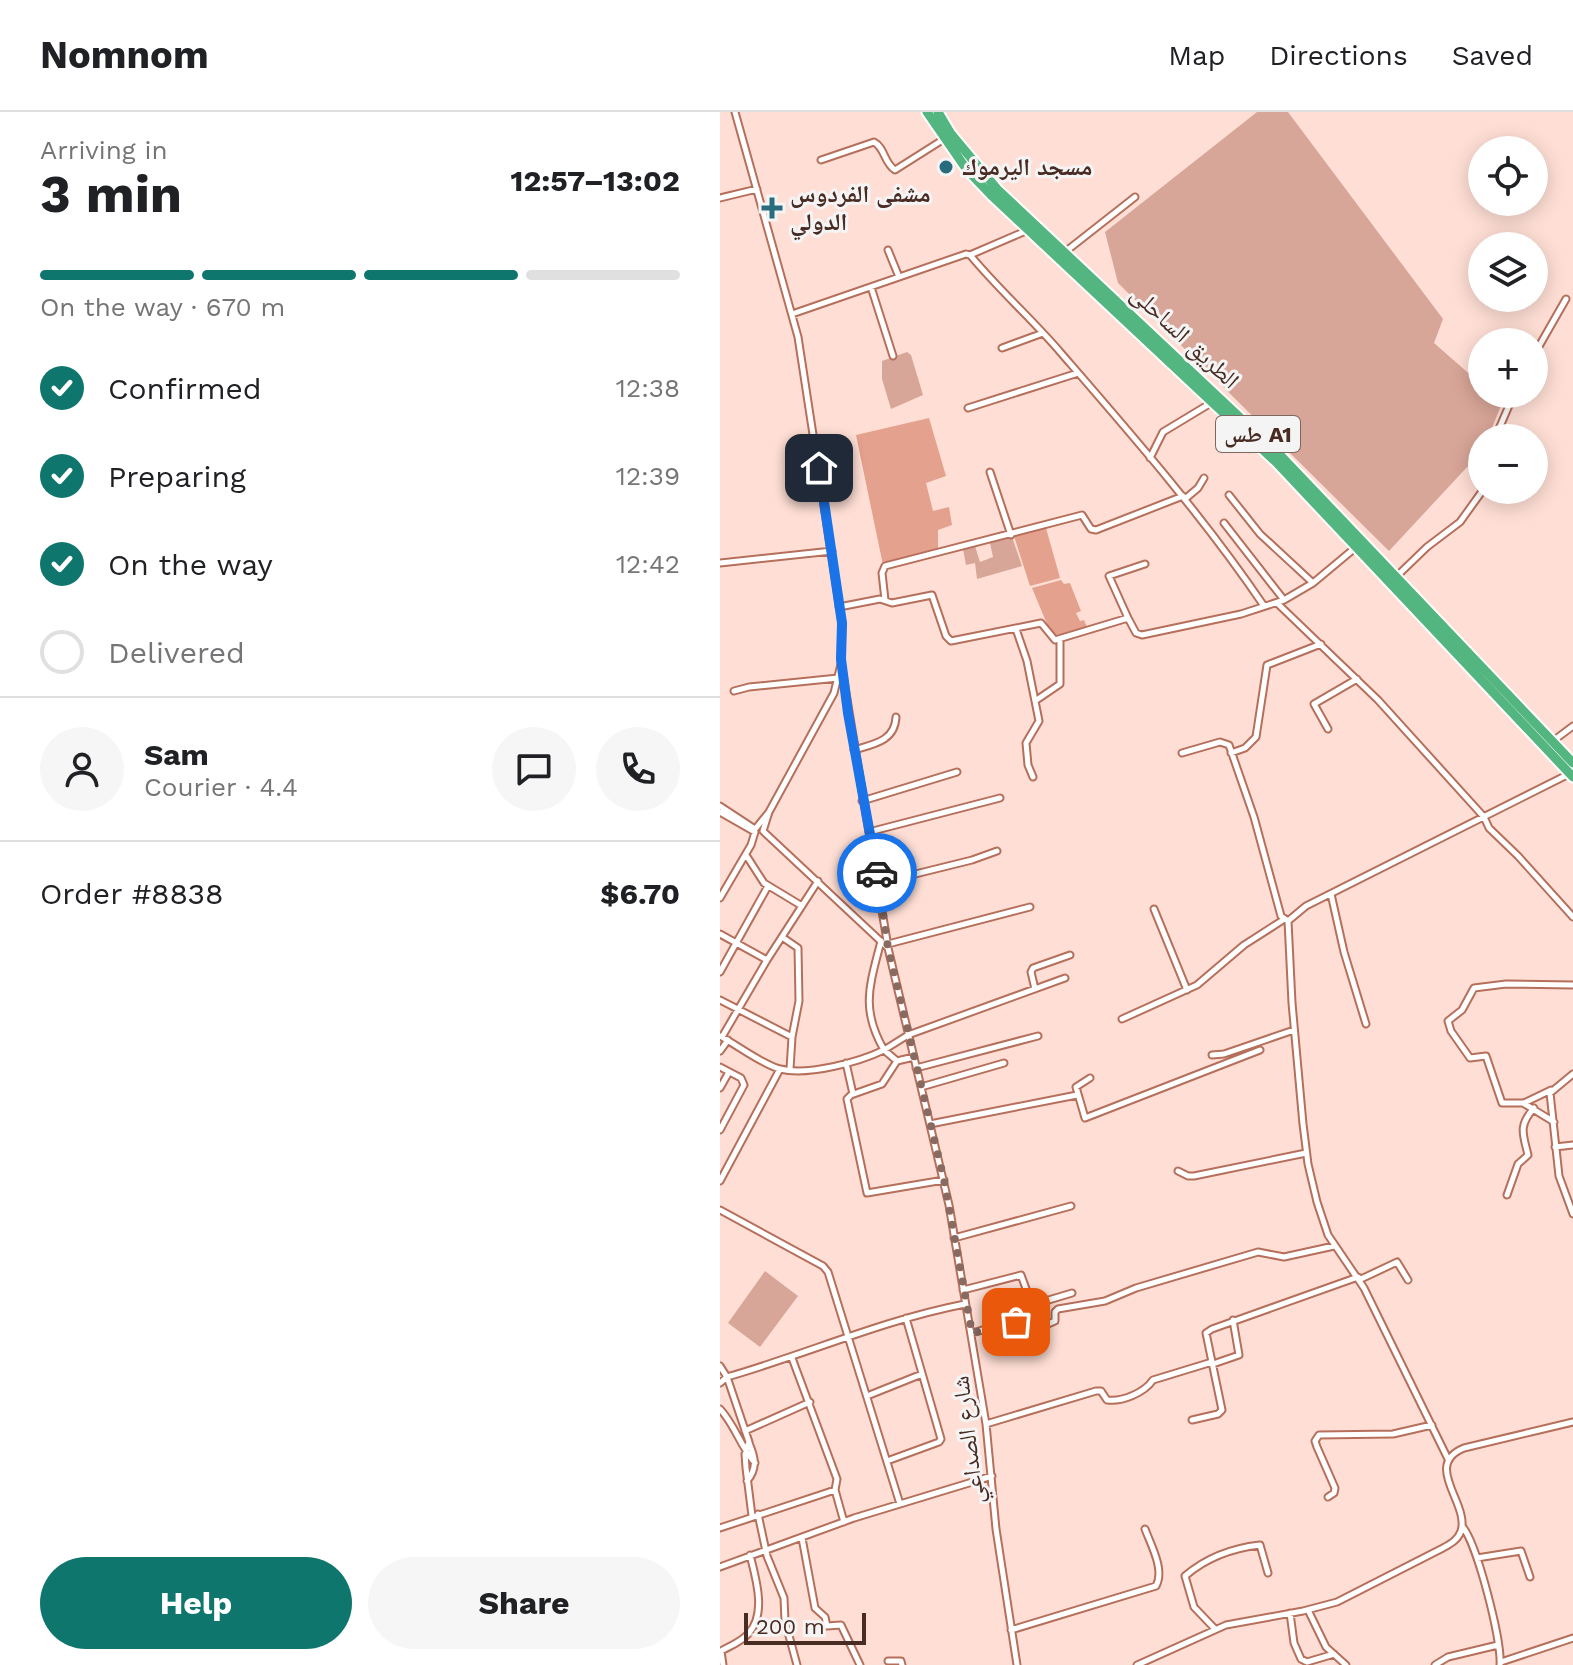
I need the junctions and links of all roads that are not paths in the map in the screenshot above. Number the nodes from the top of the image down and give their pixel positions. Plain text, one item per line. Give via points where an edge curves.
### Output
1 (735, 112) edge
2 (927, 112) edge
3 (938, 112) edge
4 (944, 139) junction
5 (821, 160) dead end
6 (757, 189) junction
7 (1135, 197) dead end
8 (720, 198) edge
9 (1028, 230) junction
10 (888, 250) dead end
11 (1065, 252) junction
12 (970, 255) junction
13 (899, 277) junction
14 (1094, 286) junction
15 (871, 287) junction
16 (1566, 299) dead end
17 (792, 314) junction
18 (1548, 330) edge
19 (1043, 333) junction
20 (1002, 348) dead end
21 (893, 356) dead end
22 (1078, 373) junction
23 (1212, 402) junction
24 (968, 408) dead end
25 (1150, 458) junction
26 (990, 472) dead end
27 (1204, 478) dead end
28 (1229, 495) dead end
29 (1184, 498) junction
30 (1473, 504) edge
31 (1224, 523) dead end
32 (1011, 535) junction
33 (1355, 547) junction
34 (832, 551) junction
35 (720, 563) edge
36 (1145, 564) dead end
37 (1397, 576) junction
38 (1313, 583) junction
39 (1284, 600) junction
40 (885, 601) junction
41 (1277, 603) junction
42 (1264, 606) junction
43 (839, 607) junction
44 (1128, 618) junction
45 (1016, 629) junction
46 (1060, 639) junction
47 (1321, 644) junction
48 (841, 664) junction
49 (838, 678) junction
50 (1357, 679) junction
51 (734, 691) dead end
52 (1501, 694) junction
53 (1035, 701) junction
54 (896, 717) dead end
55 (1573, 726) edge
56 (1328, 729) dead end
57 (1552, 742) junction
58 (854, 750) junction
59 (1182, 753) dead end
60 (1231, 753) junction
61 (1573, 763) edge
62 (957, 772) dead end
63 (1571, 776) edge
64 (1033, 777) dead end
65 (1000, 798) dead end
66 (862, 801) junction
67 (720, 806) edge
68 (720, 812) edge
69 (1484, 817) junction
70 (758, 831) junction
71 (869, 832) junction
72 (997, 851) dead end
73 (746, 855) junction
74 (818, 881) junction
75 (879, 883) junction
76 (768, 886) junction
77 (1331, 894) junction
78 (720, 898) edge
79 (802, 906) junction
80 (1030, 907) dead end
81 (1154, 909) dead end
82 (1573, 917) edge
83 (1285, 920) junction
84 (720, 934) edge
85 (782, 937) junction
86 (881, 941) junction
87 (736, 943) junction
88 (888, 946) junction
89 (1070, 955) dead end
90 (767, 960) junction
91 (720, 972) edge
92 (1065, 978) dead end
93 (1573, 985) edge
94 (1035, 989) junction
95 (1187, 990) junction
96 (720, 1000) edge
97 (739, 1008) junction
98 (1122, 1019) dead end
99 (1366, 1024) dead end
100 (1294, 1030) junction
101 (908, 1035) junction
102 (1038, 1036) dead end
103 (792, 1037) junction
104 (723, 1038) edge
105 (884, 1050) junction
106 (1260, 1050) dead end
107 (720, 1051) edge
108 (1212, 1055) dead end
109 (914, 1057) junction
110 (897, 1061) junction
111 (846, 1063) junction
112 (1004, 1063) dead end
113 (720, 1067) edge
114 (916, 1068) junction
115 (780, 1069) junction
116 (790, 1069) junction
117 (729, 1072) junction
118 (1573, 1074) edge
119 (1090, 1078) dead end
120 (921, 1087) junction
121 (720, 1088) edge
122 (1551, 1090) junction
123 (853, 1094) junction
124 (1077, 1095) junction
125 (1523, 1103) junction
126 (1534, 1108) junction
127 (1554, 1122) junction
128 (930, 1124) junction
129 (720, 1130) edge
130 (1573, 1145) edge
131 (1555, 1147) junction
132 (1306, 1153) junction
133 (1178, 1171) dead end
134 (944, 1180) junction
135 (720, 1181) edge
136 (1507, 1195) dead end
137 (1071, 1206) dead end
138 (720, 1210) edge
139 (1573, 1214) edge
140 (954, 1238) junction
141 (1334, 1246) junction
142 (1358, 1277) junction
143 (1408, 1280) dead end
144 (963, 1290) junction
145 (1072, 1293) dead end
146 (965, 1304) junction
147 (906, 1318) junction
148 (1233, 1320) junction
149 (972, 1333) junction
150 (848, 1336) junction
151 (792, 1358) junction
152 (1212, 1363) junction
153 (720, 1366) edge
154 (922, 1374) junction
155 (727, 1377) junction
156 (720, 1383) edge
157 (867, 1396) junction
158 (810, 1402) junction
159 (720, 1409) edge
160 (1192, 1420) dead end
161 (1573, 1422) edge
162 (986, 1424) junction
163 (1432, 1425) junction
164 (745, 1431) junction
165 (749, 1442) junction
166 (746, 1452) junction
167 (1448, 1459) junction
168 (887, 1461) junction
169 (755, 1463) junction
170 (992, 1476) junction
171 (747, 1481) junction
172 (835, 1490) junction
173 (1328, 1497) dead end
174 (900, 1504) junction
175 (755, 1515) junction
176 (844, 1522) junction
177 (1462, 1525) junction
178 (720, 1528) edge
179 (1145, 1529) dead end
180 (802, 1538) junction
181 (766, 1549) junction
182 (750, 1555) junction
183 (1477, 1558) junction
184 (720, 1567) edge
185 (1268, 1573) dead end
186 (1530, 1577) dead end
187 (1308, 1610) junction
188 (1290, 1613) junction
189 (1215, 1629) junction
190 (1011, 1630) junction
191 (1573, 1638) edge
192 (1499, 1645) junction
193 (1334, 1654) junction
194 (888, 1661) dead end
195 (1300, 1662) edge
196 (1141, 1664) edge
197 (1500, 1664) edge
198 (723, 1665) edge
199 (797, 1665) edge
200 (860, 1665) edge
201 (902, 1665) edge
202 (1017, 1665) edge
203 (1346, 1665) edge
204 (1435, 1665) edge

1 - 6 street
2 - 4 highway, الطريق الساحلى
3 - 11 highway, الطريق الساحلى / طس A1 via 974,164
4 - 5 street via 895,170 874,142
4 - 9 highway, الطريق الساحلى via 967,170
6 - 8 street
6 - 17 street
7 - 11 street
9 - 12 street
9 - 14 highway, الطريق الساحلى
10 - 13 street
11 - 14 highway, الطريق الساحلى / طس A1
12 - 13 street
12 - 19 street
13 - 15 street
14 - 23 highway, الطريق الساحلى
14 - 37 highway, الطريق الساحلى / طس A1 via 1282,457
15 - 17 street
15 - 21 street
16 - 18 street
17 - 34 street
19 - 20 street
19 - 22 street
22 - 24 street
22 - 25 street
23 - 25 street via 1163,432
23 - 33 highway, الطريق الساحلى
25 - 29 street
26 - 32 street
27 - 29 street
28 - 38 street via 1260,534
29 - 32 street via 1096,530 1082,515
29 - 42 street
30 - 37 street via 1460,522
31 - 39 street
32 - 40 street via 885,566
33 - 38 street
33 - 52 highway, الطريق الساحلى
34 - 35 street
34 - 43 street
36 - 44 street via 1109,576
37 - 52 highway, الطريق الساحلى / طس A1
38 - 39 street
39 - 41 street
40 - 43 street
40 - 45 street via 932,595 951,641
41 - 42 street
41 - 47 street
42 - 44 street via 1142,635
43 - 48 street
44 - 46 street
45 - 46 street via 1041,623 1053,640
45 - 53 street
46 - 53 street via 1060,684
47 - 50 street
47 - 60 street via 1267,665 1256,737
48 - 49 street
48 - 58 street, شارع الصداعي
49 - 51 street
49 - 70 street
50 - 56 street via 1314,704
50 - 69 street
52 - 57 highway, الطريق الساحلى / طس A1
52 - 63 highway, الطريق الساحلى
53 - 64 street via 1038,724 1026,743
54 - 58 street via 896,727 886,739
55 - 57 street
57 - 61 highway, الطريق الساحلى / طس A1
58 - 66 street, شارع الصداعي
59 - 60 street via 1224,742
60 - 83 street
62 - 66 street
63 - 69 street
65 - 71 street
66 - 71 street, شارع الصداعي
67 - 70 street
68 - 70 street
69 - 77 street
69 - 82 street
70 - 73 street
70 - 74 street
71 - 75 street, شارع الصداعي
72 - 75 street
73 - 76 street
73 - 78 street
74 - 79 street
74 - 86 street
75 - 88 street, شارع الصداعي
76 - 79 street
76 - 87 street
77 - 83 street
77 - 99 street
79 - 85 street
80 - 88 street
81 - 95 street
83 - 95 street
83 - 100 street
84 - 87 street
85 - 90 street
85 - 103 street via 798,948 799,1001
86 - 88 street
86 - 105 street via 867,1004
87 - 90 street
87 - 91 street
88 - 101 street, شارع الصداعي
89 - 94 street via 1033,968
90 - 97 street
92 - 94 street
93 - 125 street via 1474,988 1462,1010 1448,1021 1468,1056 1486,1056 1502,1103
94 - 101 street
95 - 98 street
96 - 97 street
97 - 103 street
97 - 104 street
100 - 108 street
100 - 132 street
101 - 105 street
101 - 109 street, شارع الصداعي
102 - 114 street
103 - 116 street
104 - 107 street
104 - 115 street
105 - 110 street
105 - 111 street
106 - 124 street via 1085,1118
109 - 110 street
109 - 114 street, شارع الصداعي
110 - 123 street via 882,1084
111 - 116 street
111 - 123 street
112 - 120 street
113 - 117 street
114 - 120 street, شارع الصداعي
115 - 116 street
115 - 135 street
117 - 121 street
117 - 129 street via 744,1085
118 - 122 street
119 - 124 street via 1077,1085
120 - 128 street, شارع الصداعي
122 - 125 street
122 - 127 street
123 - 134 street via 846,1104 867,1193
124 - 128 street
125 - 126 street
126 - 127 street
126 - 136 street via 1523,1122 1528,1155 1518,1164
127 - 131 street
128 - 134 street, شارع الصداعي
130 - 131 street
131 - 139 street
132 - 133 street via 1194,1176
132 - 141 street
134 - 140 street, شارع الصداعي
137 - 140 street
138 - 150 street via 828,1272
140 - 144 street, شارع الصداعي
141 - 142 street
141 - 149 street via 1284,1257 1258,1252 1105,1301 1058,1309 1055,1321 1029,1339 1019,1334 1014,1321
142 - 143 street via 1397,1262
142 - 148 street
142 - 163 street
144 - 145 street via 1021,1275 1032,1305
144 - 146 street, شارع الصداعي
146 - 147 street
146 - 149 street, شارع الصداعي
147 - 150 street
147 - 154 street
148 - 152 street via 1206,1333
148 - 152 street via 1239,1355
149 - 162 street, شارع الصداعي
150 - 151 street
150 - 157 street
151 - 155 street
151 - 158 street
152 - 160 street via 1222,1410
152 - 162 street via 1153,1380 1138,1393 1113,1401 1096,1391
153 - 155 street
154 - 157 street
154 - 168 street via 940,1441
155 - 156 street
155 - 164 street
157 - 168 street
158 - 164 street
158 - 172 street via 837,1479
159 - 166 street
161 - 167 street via 1464,1448
162 - 170 street, شارع الصداعي
163 - 167 street
163 - 173 street via 1393,1434 1319,1435 1315,1441 1335,1488
164 - 165 street
165 - 166 street
165 - 169 street
166 - 169 street
166 - 171 street
167 - 177 street
168 - 174 street
169 - 171 street
170 - 174 street
170 - 190 street, شارع الصداعي
171 - 175 street
172 - 175 street
172 - 176 street
174 - 176 street
175 - 178 street
175 - 181 street
176 - 180 street
177 - 183 street
177 - 187 street via 1443,1548 1351,1596
179 - 190 street via 1157,1559 1156,1586
180 - 181 street
180 - 200 street via 815,1608 827,1626 841,1625
181 - 182 street
181 - 199 street via 784,1598
182 - 184 street
182 - 198 street via 758,1588 755,1623 744,1638 721,1651
183 - 186 street via 1521,1551
183 - 192 street
185 - 189 street via 1260,1545 1217,1556 1185,1576 1194,1607
187 - 188 street
187 - 193 street
188 - 189 street
188 - 195 street
189 - 196 street
190 - 202 street, شارع الصداعي
191 - 197 street
192 - 197 street
192 - 204 street
193 - 195 street
193 - 203 street
194 - 201 street

